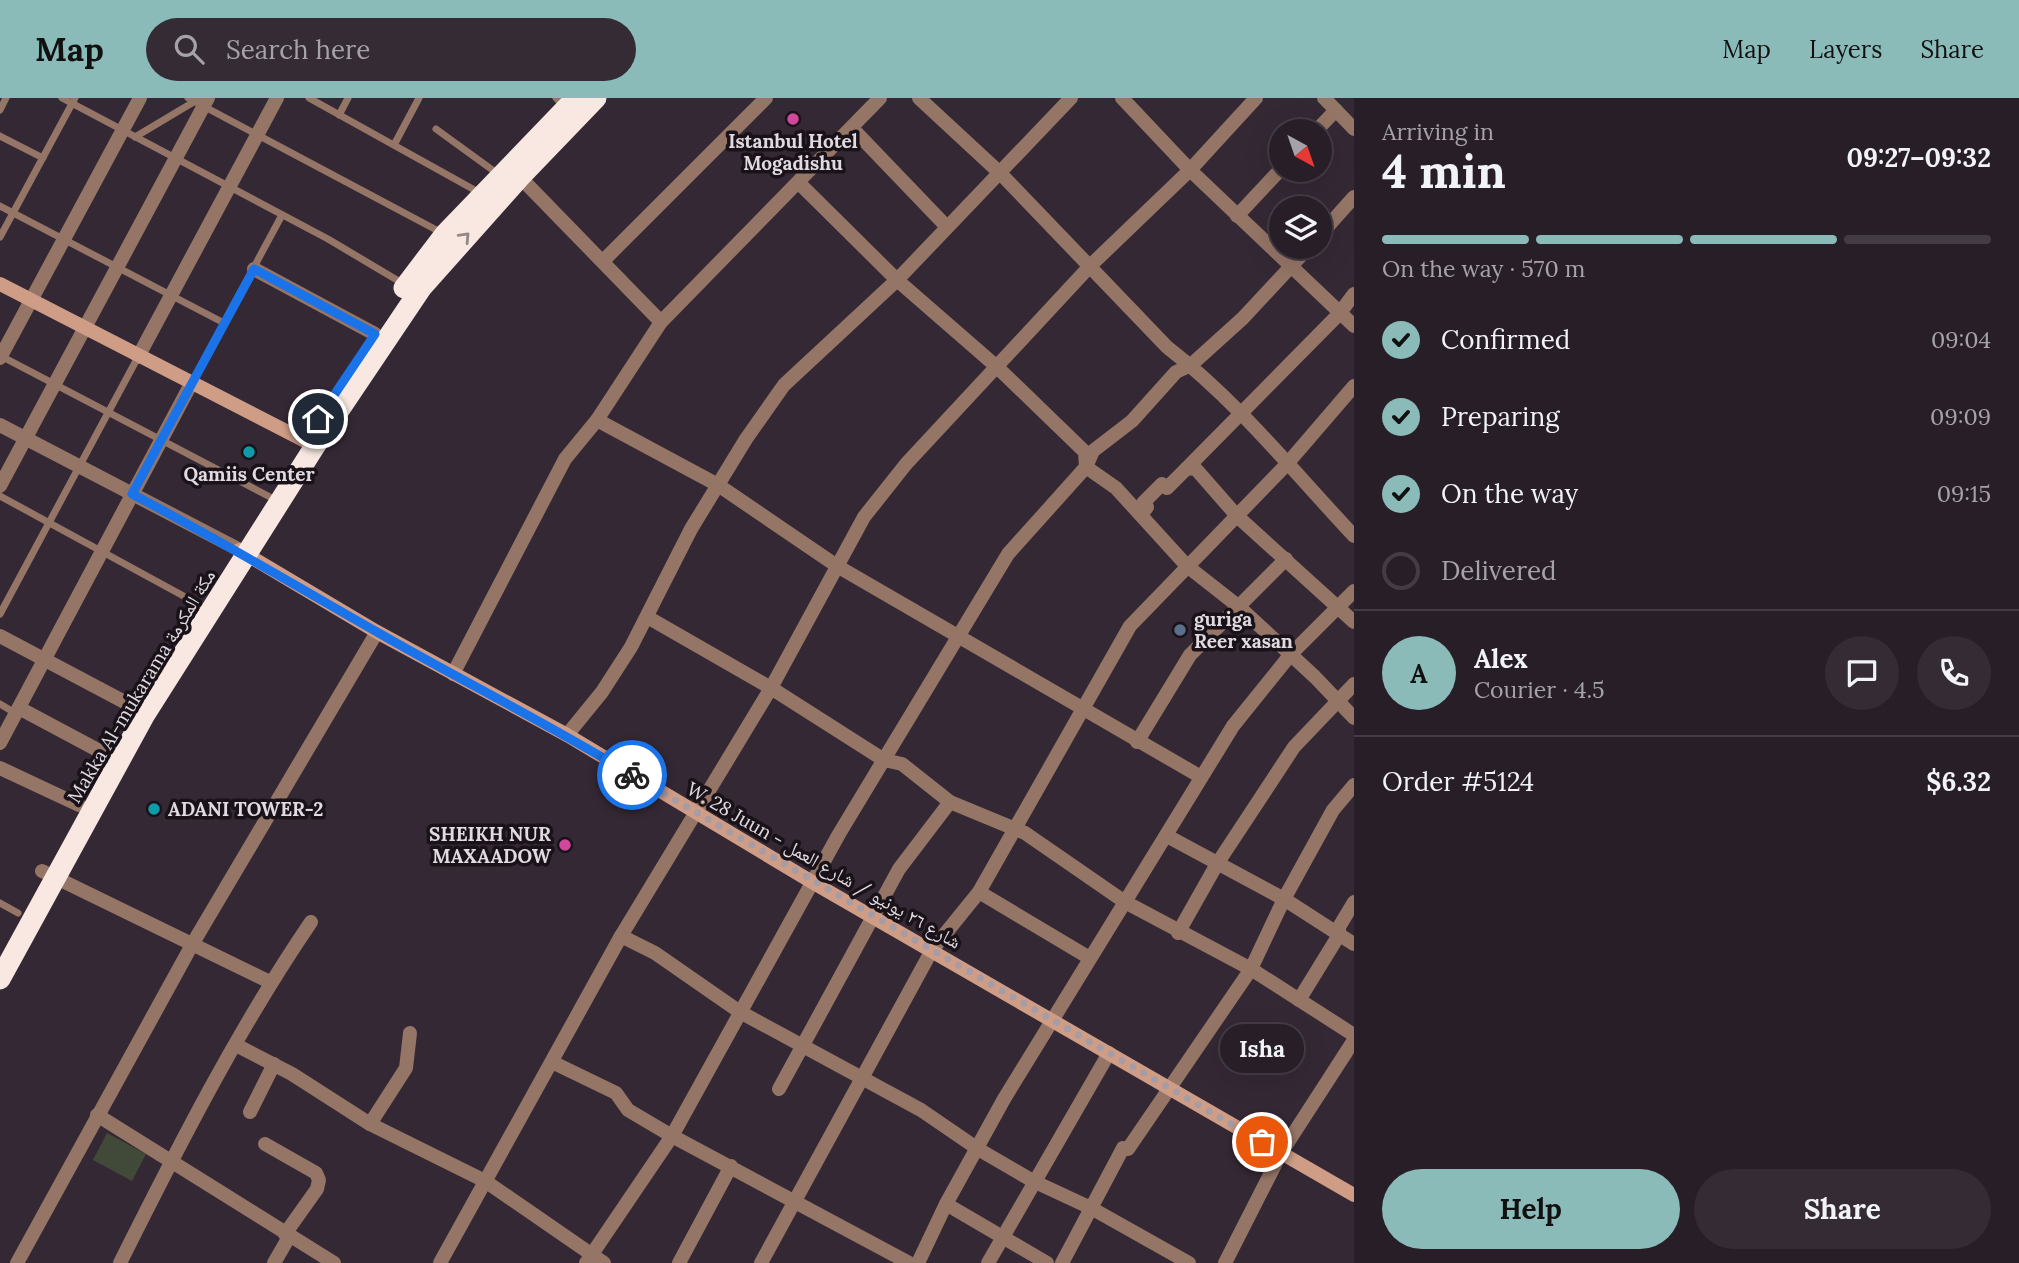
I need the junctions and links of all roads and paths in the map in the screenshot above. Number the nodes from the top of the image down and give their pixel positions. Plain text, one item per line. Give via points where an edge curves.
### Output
1 (6, 98) edge
2 (62, 98) edge
3 (139, 98) edge
4 (277, 98) edge
5 (309, 98) edge
6 (348, 98) edge
7 (419, 98) edge
8 (596, 98) edge
9 (766, 98) edge
10 (880, 98) edge
11 (919, 98) edge
12 (1071, 98) edge
13 (1122, 98) edge
14 (1256, 98) edge
15 (1324, 98) edge
16 (199, 100) edge
17 (73, 101) edge
18 (566, 101) edge
19 (0, 110) edge
20 (1336, 110) junction
21 (339, 115) junction
22 (1327, 119) edge
23 (852, 128) junction
24 (436, 129) dead end
25 (1354, 129) edge
26 (129, 134) junction
27 (257, 135) junction
28 (0, 136) edge
29 (394, 145) junction
30 (43, 158) junction
31 (176, 158) junction
32 (1190, 170) junction
33 (510, 173) junction
34 (1001, 174) junction
35 (1269, 182) edge
36 (799, 183) junction
37 (229, 187) junction
38 (482, 194) junction
39 (1354, 197) edge
40 (0, 206) edge
41 (13, 213) junction
42 (282, 215) junction
43 (1237, 216) junction
44 (1332, 222) edge
45 (947, 227) junction
46 (445, 234) junction
47 (0, 237) edge
48 (64, 240) junction
49 (1298, 259) edge
50 (604, 260) junction
51 (1091, 265) junction
52 (117, 267) junction
53 (1291, 267) junction
54 (254, 269) junction
55 (897, 280) junction
56 (0, 284) edge
57 (406, 285) junction
58 (1354, 294) edge
59 (171, 296) junction
60 (31, 301) junction
61 (1339, 314) junction
62 (661, 322) junction
63 (224, 323) junction
64 (1354, 326) edge
65 (84, 329) junction
66 (375, 334) junction
67 (0, 356) edge
68 (138, 357) junction
69 (1191, 365) junction
70 (997, 367) junction
71 (55, 384) junction
72 (191, 384) junction
73 (1354, 386) edge
74 (109, 412) junction
75 (1238, 413) junction
76 (597, 420) junction
77 (0, 425) edge
78 (26, 438) junction
79 (162, 440) junction
80 (310, 443) junction
81 (1287, 464) junction
82 (79, 466) junction
83 (1086, 467) junction
84 (1186, 470) junction
85 (718, 485) junction
86 (0, 486) edge
87 (132, 494) junction
88 (0, 496) edge
89 (270, 497) junction
90 (1141, 515) junction
91 (1237, 516) junction
92 (49, 523) junction
93 (1354, 536) edge
94 (102, 552) junction
95 (243, 552) junction
96 (1286, 559) junction
97 (837, 566) junction
98 (1187, 566) junction
99 (1354, 591) edge
100 (200, 605) junction
101 (1238, 607) junction
102 (1339, 608) junction
103 (0, 614) edge
104 (649, 618) junction
105 (1354, 622) edge
106 (377, 632) junction
107 (960, 635) junction
108 (0, 636) edge
109 (1291, 654) junction
110 (45, 660) junction
111 (453, 674) junction
112 (1354, 684) edge
113 (771, 688) junction
114 (1336, 702) junction
115 (0, 705) edge
116 (134, 707) junction
117 (1081, 709) junction
118 (17, 711) junction
119 (1354, 718) edge
120 (567, 735) junction
121 (0, 743) edge
122 (1137, 743) junction
123 (107, 755) junction
124 (884, 760) junction
125 (0, 768) edge
126 (1200, 777) junction
127 (1354, 786) edge
128 (950, 802) junction
129 (79, 805) junction
130 (696, 814) junction
131 (1014, 828) junction
132 (1167, 836) junction
133 (1217, 864) junction
134 (48, 874) junction
135 (812, 882) junction
136 (979, 892) junction
137 (1284, 899) junction
138 (1125, 902) junction
139 (1354, 902) edge
140 (9, 908) edge
141 (874, 916) junction
142 (311, 922) dead end
143 (1178, 933) junction
144 (1339, 935) junction
145 (621, 936) junction
146 (193, 943) junction
147 (1354, 944) edge
148 (0, 949) edge
149 (932, 950) junction
150 (1088, 957) junction
151 (1251, 969) junction
152 (0, 979) edge
153 (270, 982) junction
154 (1299, 1000) junction
155 (740, 1012) junction
156 (1051, 1019) junction
157 (410, 1033) dead end
158 (1354, 1038) edge
159 (236, 1045) junction
160 (803, 1046) junction
161 (1109, 1053) junction
162 (554, 1063) junction
163 (274, 1064) junction
164 (863, 1077) junction
165 (1169, 1088) junction
166 (779, 1089) dead end
167 (250, 1112) dead end
168 (97, 1115) junction
169 (370, 1124) junction
170 (672, 1136) junction
171 (265, 1144) dead end
172 (978, 1149) junction
173 (1281, 1153) junction
174 (172, 1159) junction
175 (731, 1166) junction
176 (485, 1181) junction
177 (1033, 1181) junction
178 (1354, 1195) edge
179 (794, 1199) junction
180 (946, 1204) junction
181 (1091, 1208) junction
182 (287, 1236) junction
183 (1002, 1238) junction
184 (587, 1259) edge
185 (17, 1263) edge
186 (120, 1263) edge
187 (274, 1263) edge
188 (334, 1263) edge
189 (440, 1263) edge
190 (604, 1263) edge
191 (679, 1263) edge
192 (761, 1263) edge
193 (909, 1263) edge
194 (918, 1263) edge
195 (988, 1263) edge
196 (1047, 1263) edge
197 (1062, 1263) edge
198 (1189, 1263) edge
199 (1225, 1263) edge

1 - 19 lane
2 - 17 lane
3 - 26 street
4 - 27 street
5 - 21 lane
6 - 21 lane
7 - 29 lane
8 - 33 highway, Makka Al-mukarama مكة المكرمة
9 - 50 street
10 - 23 street
11 - 34 street
12 - 34 street
13 - 32 street
14 - 32 street
15 - 20 street
16 - 26 lane
16 - 27 lane
16 - 31 street
17 - 26 lane
17 - 30 lane
18 - 33 highway, Makka Al-mukarama مكة المكرمة
20 - 22 street
20 - 25 street
21 - 29 lane
23 - 36 street
23 - 45 street
24 - 33 lane
26 - 31 lane
26 - 48 street
27 - 37 street
27 - 46 lane
28 - 30 lane
29 - 38 lane
30 - 41 lane
31 - 37 lane
31 - 52 street
32 - 43 street
32 - 51 street
33 - 38 highway, Makka Al-mukarama مكة المكرمة
33 - 50 street
80 -> 33 highway, Makka Al-mukarama مكة المكرمة
34 - 45 street
34 - 51 street
35 - 43 street
36 - 55 street
36 - 62 street
37 - 42 lane
37 - 59 street
38 - 46 highway, Makka Al-mukarama مكة المكرمة
39 - 44 street
40 - 41 lane
41 - 47 lane
41 - 48 lane
42 - 54 lane
42 - 57 lane
43 - 53 street
45 - 55 street
46 - 57 highway, Makka Al-mukarama مكة المكرمة
48 - 52 lane
48 - 60 street
49 - 53 street
50 - 62 street
51 - 69 street via 1167,347
51 - 70 street
52 - 59 lane
52 - 65 street
53 - 61 street
53 - 69 street
54 - 63 lane
54 - 66 street
55 - 70 street
55 - 85 street via 785,385
56 - 60 street
57 - 66 highway, Makka Al-mukarama مكة المكرمة
58 - 61 street
59 - 63 lane
59 - 68 street
60 - 65 street
60 - 67 street
61 - 64 street
61 - 75 street
62 - 76 street
63 - 72 lane
65 - 68 street
65 - 71 street
66 - 80 highway, Makka Al-mukarama مكة المكرمة
67 - 71 lane
68 - 72 street
68 - 74 lane
69 - 75 street
69 - 83 street via 1177,372 1132,421 1093,451
70 - 83 street via 1085,452
70 - 97 street via 906,464 864,517
71 - 74 lane
71 - 78 street
72 - 79 street
72 - 80 street
73 - 81 street
74 - 79 lane
74 - 82 lane
75 - 81 street
75 - 84 street
76 - 85 street
76 - 111 street via 565,459
77 - 78 street
78 - 82 street
78 - 86 street
79 - 87 street
79 - 89 lane
80 - 89 highway, Makka Al-mukarama مكة المكرمة
80 - 95 highway, Makka Al-mukarama مكة المكرمة
81 - 91 street
81 - 93 street
82 - 87 street
82 - 92 lane
83 - 90 street via 1116,488
83 - 107 street via 1008,554
84 - 90 street via 1167,488 1162,484 1143,503 1147,507
84 - 91 street via 1195,468
85 - 97 street
85 - 104 street via 691,529
87 - 94 street
87 - 95 street
88 - 92 lane
89 - 95 highway, Makka Al-mukarama مكة المكرمة
90 - 98 street
91 - 96 street
91 - 98 street
92 - 94 lane
92 - 103 lane
94 - 100 lane
94 - 110 street
95 - 100 highway, Makka Al-mukarama مكة المكرمة
95 - 106 street, W. 28 Juun - شارع ٢٦ يونيو / شارع العمل
95 - 134 highway, Makka Al-mukarama مكة المكرمة
96 - 101 street
96 - 102 street
97 - 107 street
97 - 113 street
98 - 101 street
98 - 117 street via 1130,626
99 - 102 street
100 - 116 highway, Makka Al-mukarama مكة المكرمة
101 - 109 street
101 - 122 street via 1189,655
102 - 105 street
102 - 109 street
104 - 113 street
104 - 120 street via 602,692
106 - 111 street, W. 28 Juun - شارع ٢٦ يونيو / شارع العمل
106 - 146 street
107 - 117 street
107 - 124 street
108 - 110 street
109 - 114 street
109 - 126 street via 1244,710
110 - 116 street
110 - 118 street
111 - 120 street, W. 28 Juun - شارع ٢٦ يونيو / شارع العمل
112 - 114 street
113 - 124 street
113 - 130 street
114 - 119 street
114 - 133 street via 1294,747
115 - 118 lane
116 - 123 highway, Makka Al-mukarama مكة المكرمة
117 - 122 street
117 - 131 street
118 - 121 street
118 - 123 street
120 - 130 street, W. 28 Juun - شارع ٢٦ يونيو / شارع العمل
122 - 126 street
123 - 129 highway, Makka Al-mukarama مكة المكرمة
124 - 128 street via 902,764
124 - 135 street
125 - 129 street
126 - 132 street
127 - 137 street via 1334,810
128 - 131 street
128 - 141 street via 899,869
129 - 134 highway, Makka Al-mukarama مكة المكرمة
130 - 135 street, W. 28 Juun - شارع ٢٦ يونيو / شارع العمل
130 - 145 street
131 - 136 street
131 - 138 street
132 - 133 street
132 - 138 street
133 - 137 street
133 - 143 street
134 - 140 highway, Makka Al-mukarama مكة المكرمة
134 - 146 street
134 - 152 highway, Makka Al-mukarama مكة المكرمة
135 - 141 street, W. 28 Juun - شارع ٢٦ يونيو / شارع العمل
135 - 155 street
136 - 149 street
136 - 150 street
137 - 144 street
137 - 151 street
138 - 143 street
138 - 150 street
139 - 144 street
140 - 148 highway, Makka Al-mukarama مكة المكرمة
141 - 149 street, W. 28 Juun - شارع ٢٦ يونيو / شارع العمل
141 - 160 street
142 - 153 street
143 - 151 street
144 - 147 street
144 - 154 street
145 - 155 street via 655,953
145 - 162 street
146 - 153 street
146 - 168 street
149 - 156 street, W. 28 Juun - شارع ٢٦ يونيو / شارع العمل
149 - 164 street
150 - 156 street
151 - 154 street
151 - 165 street
153 - 159 street
154 - 158 street
155 - 160 street
155 - 170 street
156 - 161 street, W. 28 Juun - شارع ٢٦ يونيو / شارع العمل
156 - 172 street
157 - 169 street via 406,1068
158 - 173 street
159 - 163 street
159 - 174 street
160 - 164 street
160 - 166 street
161 - 165 street, W. 28 Juun - شارع ٢٦ يونيو / شارع العمل
161 - 177 street
162 - 170 street via 616,1093 628,1110
162 - 176 street
163 - 167 street
163 - 169 street
164 - 172 street
164 - 179 street
165 - 173 street, W. 28 Juun - شارع ٢٦ يونيو / شارع العمل
165 - 181 street via 1128,1149 1123,1148
168 - 174 street
168 - 185 street
169 - 176 street
170 - 175 street
170 - 184 street
171 - 182 street via 316,1173 319,1180
172 - 177 street
172 - 180 street
173 - 178 street, W. 28 Juun - شارع ٢٦ يونيو / شارع العمل
173 - 199 street
174 - 182 street
174 - 186 street
175 - 179 street
175 - 191 street
176 - 184 street
176 - 189 street
177 - 181 street
177 - 183 street
179 - 192 street
179 - 193 street
180 - 183 street
180 - 194 street
181 - 197 street
181 - 198 street
182 - 187 street
182 - 188 street
183 - 195 street
183 - 196 street
184 - 190 street

